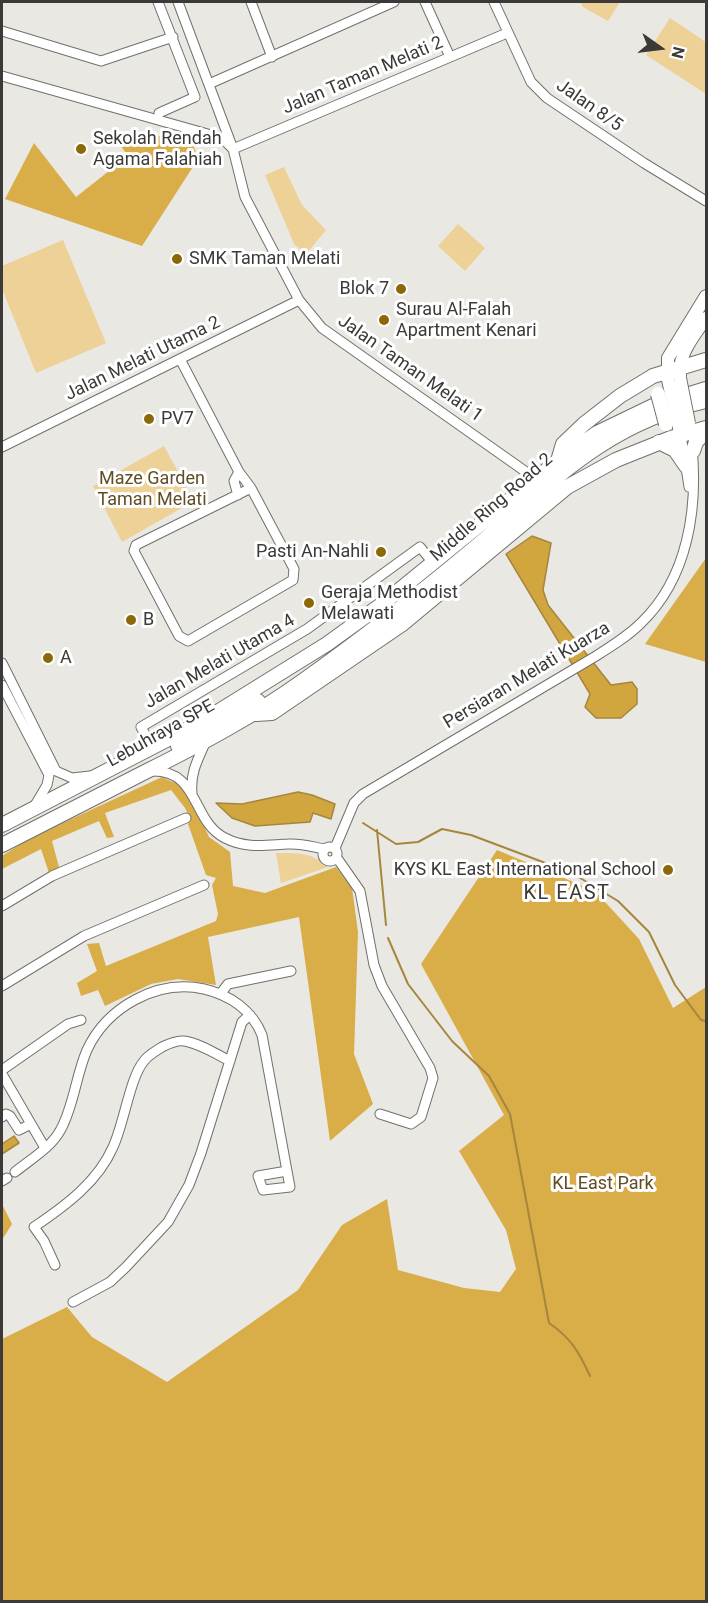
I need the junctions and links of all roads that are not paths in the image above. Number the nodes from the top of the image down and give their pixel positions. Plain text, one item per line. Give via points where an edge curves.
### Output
1 (158, 2) edge
2 (178, 2) edge
3 (251, 2) edge
4 (394, 2) edge
5 (425, 2) edge
6 (494, 2) edge
7 (2, 31) edge
8 (507, 33) junction
9 (173, 37) junction
10 (272, 57) junction
11 (450, 57) junction
12 (2, 76) edge
13 (209, 84) junction
14 (159, 113) dead end
15 (233, 148) junction
16 (706, 201) edge
17 (706, 296) edge
18 (299, 300) junction
19 (706, 318) edge
20 (180, 359) junction
21 (706, 360) edge
22 (665, 373) junction
23 (706, 389) edge
24 (706, 401) edge
25 (681, 429) junction
26 (706, 430) edge
27 (656, 443) junction
28 (2, 447) edge
29 (693, 451) junction
30 (558, 461) junction
31 (686, 466) junction
32 (239, 472) junction
33 (536, 479) junction
34 (251, 488) junction
35 (238, 495) junction
36 (692, 498) junction
37 (434, 564) junction
38 (335, 658) junction
39 (2, 663) edge
40 (2, 685) edge
41 (254, 714) junction
42 (206, 741) junction
43 (158, 750) junction
44 (148, 771) junction
45 (97, 776) junction
46 (192, 795) junction
47 (34, 807) junction
48 (186, 818) dead end
49 (2, 825) edge
50 (2, 837) edge
51 (2, 845) edge
52 (332, 852) junction
53 (204, 885) dead end
54 (2, 906) edge
55 (291, 970) dead end
56 (2, 986) edge
57 (221, 993) junction
58 (250, 1015) junction
59 (81, 1020) dead end
60 (230, 1061) junction
61 (2, 1072) edge
62 (380, 1114) dead end
63 (2, 1117) edge
64 (31, 1124) junction
65 (45, 1148) junction
66 (287, 1171) dead end
67 (8, 1177) edge
68 (56, 1265) dead end
69 (74, 1302) dead end

1 - 9 street
2 - 13 street, Jalan Taman Melati 1
3 - 10 street
4 - 10 street
5 - 11 street
6 - 8 street, Jalan 8/5
7 - 9 street via 101,62
8 - 11 street, Jalan Taman Melati 2
8 - 16 street, Jalan 8/5 via 531,82 547,98
9 - 14 street via 195,97
10 - 13 street
11 - 15 street, Jalan Taman Melati 2
12 - 15 street via 222,138
13 - 15 street, Jalan Taman Melati 1
15 - 18 street, Jalan Taman Melati 1 via 245,197
17 - 22 main road
18 - 20 street, Jalan Melati Utama 2
18 - 33 street, Jalan Taman Melati 1 via 322,328
19 - 22 main road
20 - 28 street, Jalan Melati Utama 2
20 - 32 street
21 - 22 highway
22 - 25 main road, bridge
22 - 25 highway, bridge via 651,387
22 - 30 highway via 620,396 584,424 563,444
23 - 30 highway, Middle Ring Road 2 via 638,411 597,433
24 - 38 highway, Middle Ring Road 2 via 653,417 585,454 418,595
25 - 26 highway
25 - 27 highway via 665,432
25 - 29 street, Persiaran Melati Kuarza
25 - 31 street, Persiaran Melati Kuarza
26 - 29 highway
27 - 31 highway via 675,450
27 - 41 highway via 567,487 401,625 272,714
29 - 36 street, Persiaran Melati Kuarza
30 - 33 highway, Middle Ring Road 2
31 - 36 street, Persiaran Melati Kuarza
32 - 34 street
32 - 35 street via 234,481
33 - 37 highway, Middle Ring Road 2
34 - 35 street
34 - 35 street via 294,569 293,580 188,641 179,636 134,551 136,545
36 - 52 street, Persiaran Melati Kuarza via 688,537 673,582 643,622 596,656 363,794 354,802
37 - 43 highway, Middle Ring Road 2 via 304,659
37 - 43 street, Jalan Melati Utama 4 via 420,547 308,629 141,727
38 - 41 highway, Middle Ring Road 2
38 - 43 highway, Lebuhraya SPE via 322,659 264,697
39 - 45 street via 56,771 72,778
40 - 47 street via 49,775
41 - 42 highway, Middle Ring Road 2
42 - 44 highway, Middle Ring Road 2
42 - 46 street via 194,766
43 - 45 highway, Middle Ring Road 2
43 - 50 highway, Lebuhraya SPE
44 - 46 street via 176,774
44 - 51 highway, Middle Ring Road 2
45 - 47 highway, Middle Ring Road 2
46 - 52 street via 210,825 226,838 249,846 300,844
47 - 49 highway, Middle Ring Road 2
48 - 54 street via 52,876
52 - 62 street via 360,891 374,965 382,986 430,1068 432,1078 420,1117 411,1124
53 - 56 street via 84,936
55 - 57 street via 228,984
57 - 58 street
57 - 65 street via 192,987 158,991 111,1016 88,1049 63,1127
58 - 60 street via 242,1022
58 - 66 street via 262,1035
59 - 61 street via 68,1024
60 - 68 street via 194,1043 181,1041 168,1044 144,1060 113,1148 82,1190 34,1227
60 - 69 street via 189,1185 168,1222 110,1282
61 - 64 street
63 - 64 street via 10,1116 19,1130
64 - 65 street
65 - 67 street

